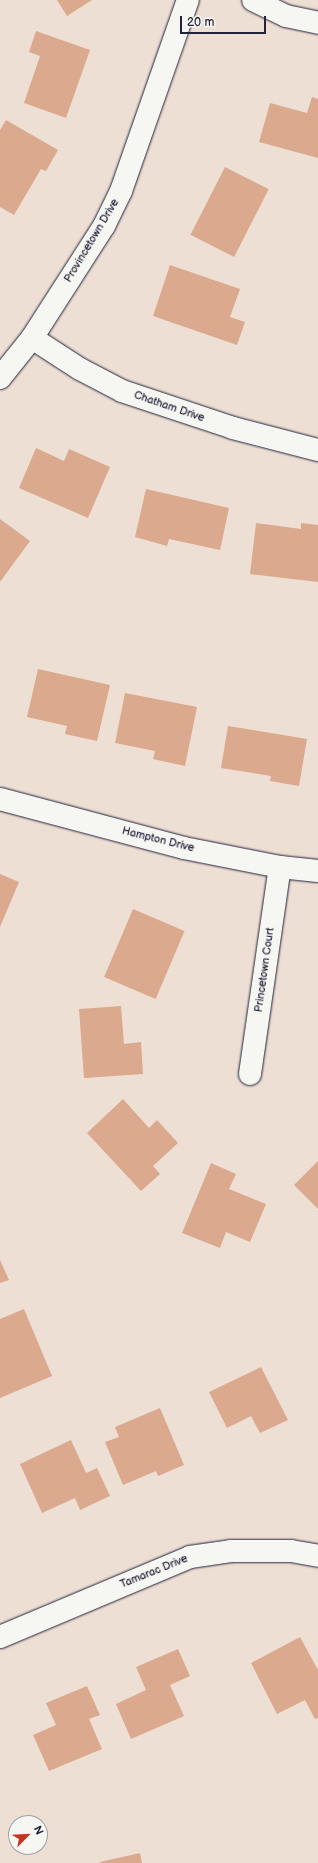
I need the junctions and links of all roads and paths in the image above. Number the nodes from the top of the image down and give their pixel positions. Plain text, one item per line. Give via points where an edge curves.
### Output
1 (188, 0) edge
2 (253, 0) edge
3 (318, 23) edge
4 (32, 338) junction
5 (0, 378) edge
6 (318, 450) edge
7 (0, 799) edge
8 (280, 867) junction
9 (318, 871) edge
10 (250, 1074) dead end
11 (318, 1556) edge
12 (2, 1631) edge

1 - 4 street, Provincetown Drive via 121,191 104,226
2 - 3 street via 286,16
4 - 5 street, Provincetown Drive
4 - 6 street, Chatham Drive via 80,369 122,391 233,428
7 - 8 street, Hampton Drive via 184,848
8 - 9 street, Hampton Drive
8 - 10 street, Princetown Court
11 - 12 street, Tamarac Drive via 291,1551 231,1551 190,1557

